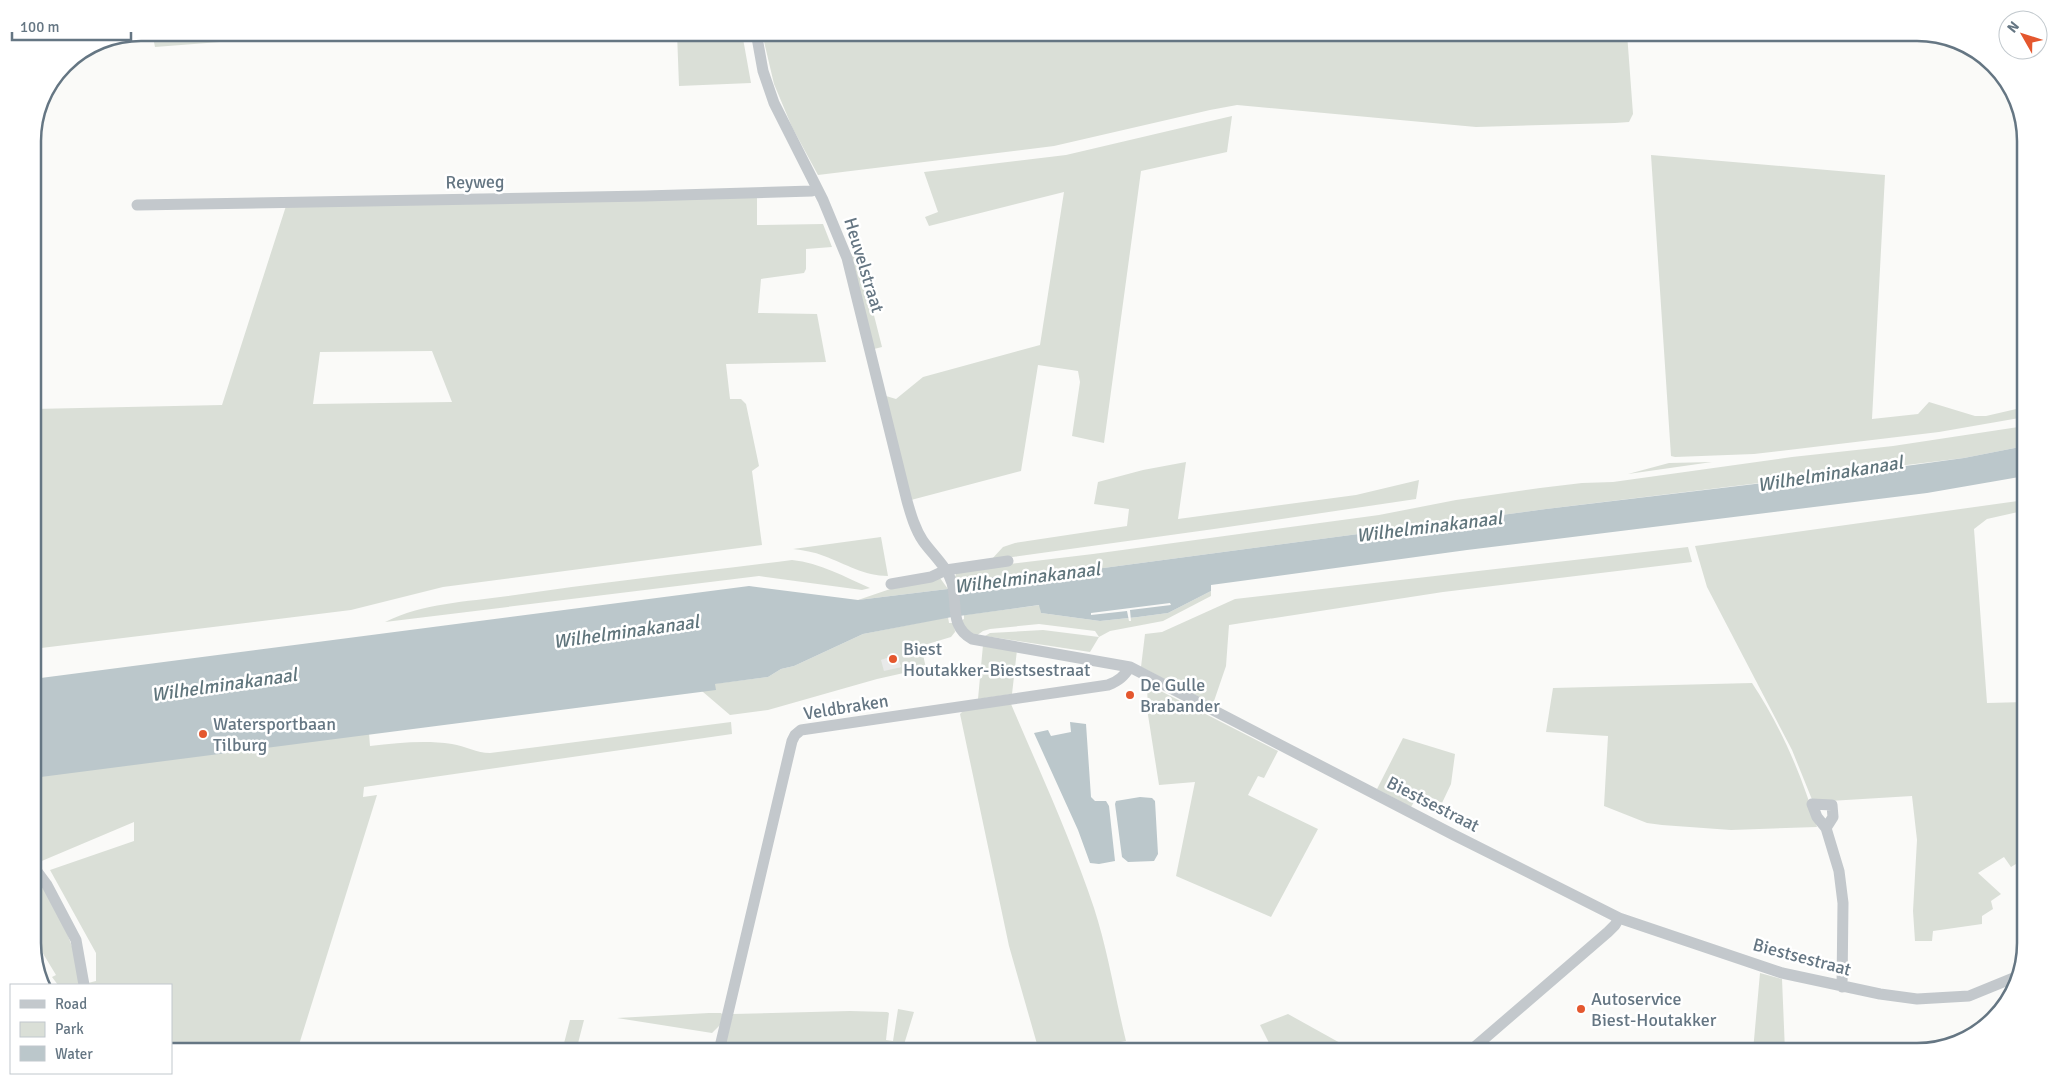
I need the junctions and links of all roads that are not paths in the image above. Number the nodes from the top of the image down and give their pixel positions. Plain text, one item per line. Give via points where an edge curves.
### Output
1 (758, 41) edge
2 (812, 191) dead end
3 (137, 205) dead end
4 (912, 518) joint
5 (1008, 562) dead end
6 (946, 570) junction
7 (891, 584) dead end
8 (1130, 667) junction
9 (1826, 828) dead end
10 (41, 877) edge
11 (1619, 918) junction
12 (2009, 980) edge
13 (84, 984) edge
14 (1842, 987) junction
15 (721, 1043) edge
16 (1480, 1043) edge

1 - 4 street, Heuvelstraat via 774,103 823,200 847,258
2 - 3 street, Reyweg
4 - 6 street, Biestsestraat via 922,539
5 - 6 street
6 - 7 street via 931,577
6 - 8 street, Biestsestraat via 952,583 957,622 964,634
8 - 11 street, Biestsestraat
8 - 15 street, Veldbraken via 1117,682 1108,685 802,730 795,734
9 - 14 street via 1839,871 1843,903
10 - 13 street via 76,940
11 - 14 street, Biestsestraat via 1782,973
11 - 16 street via 1608,932
12 - 14 street, Biestsestraat via 1969,996 1944,999 1898,997

